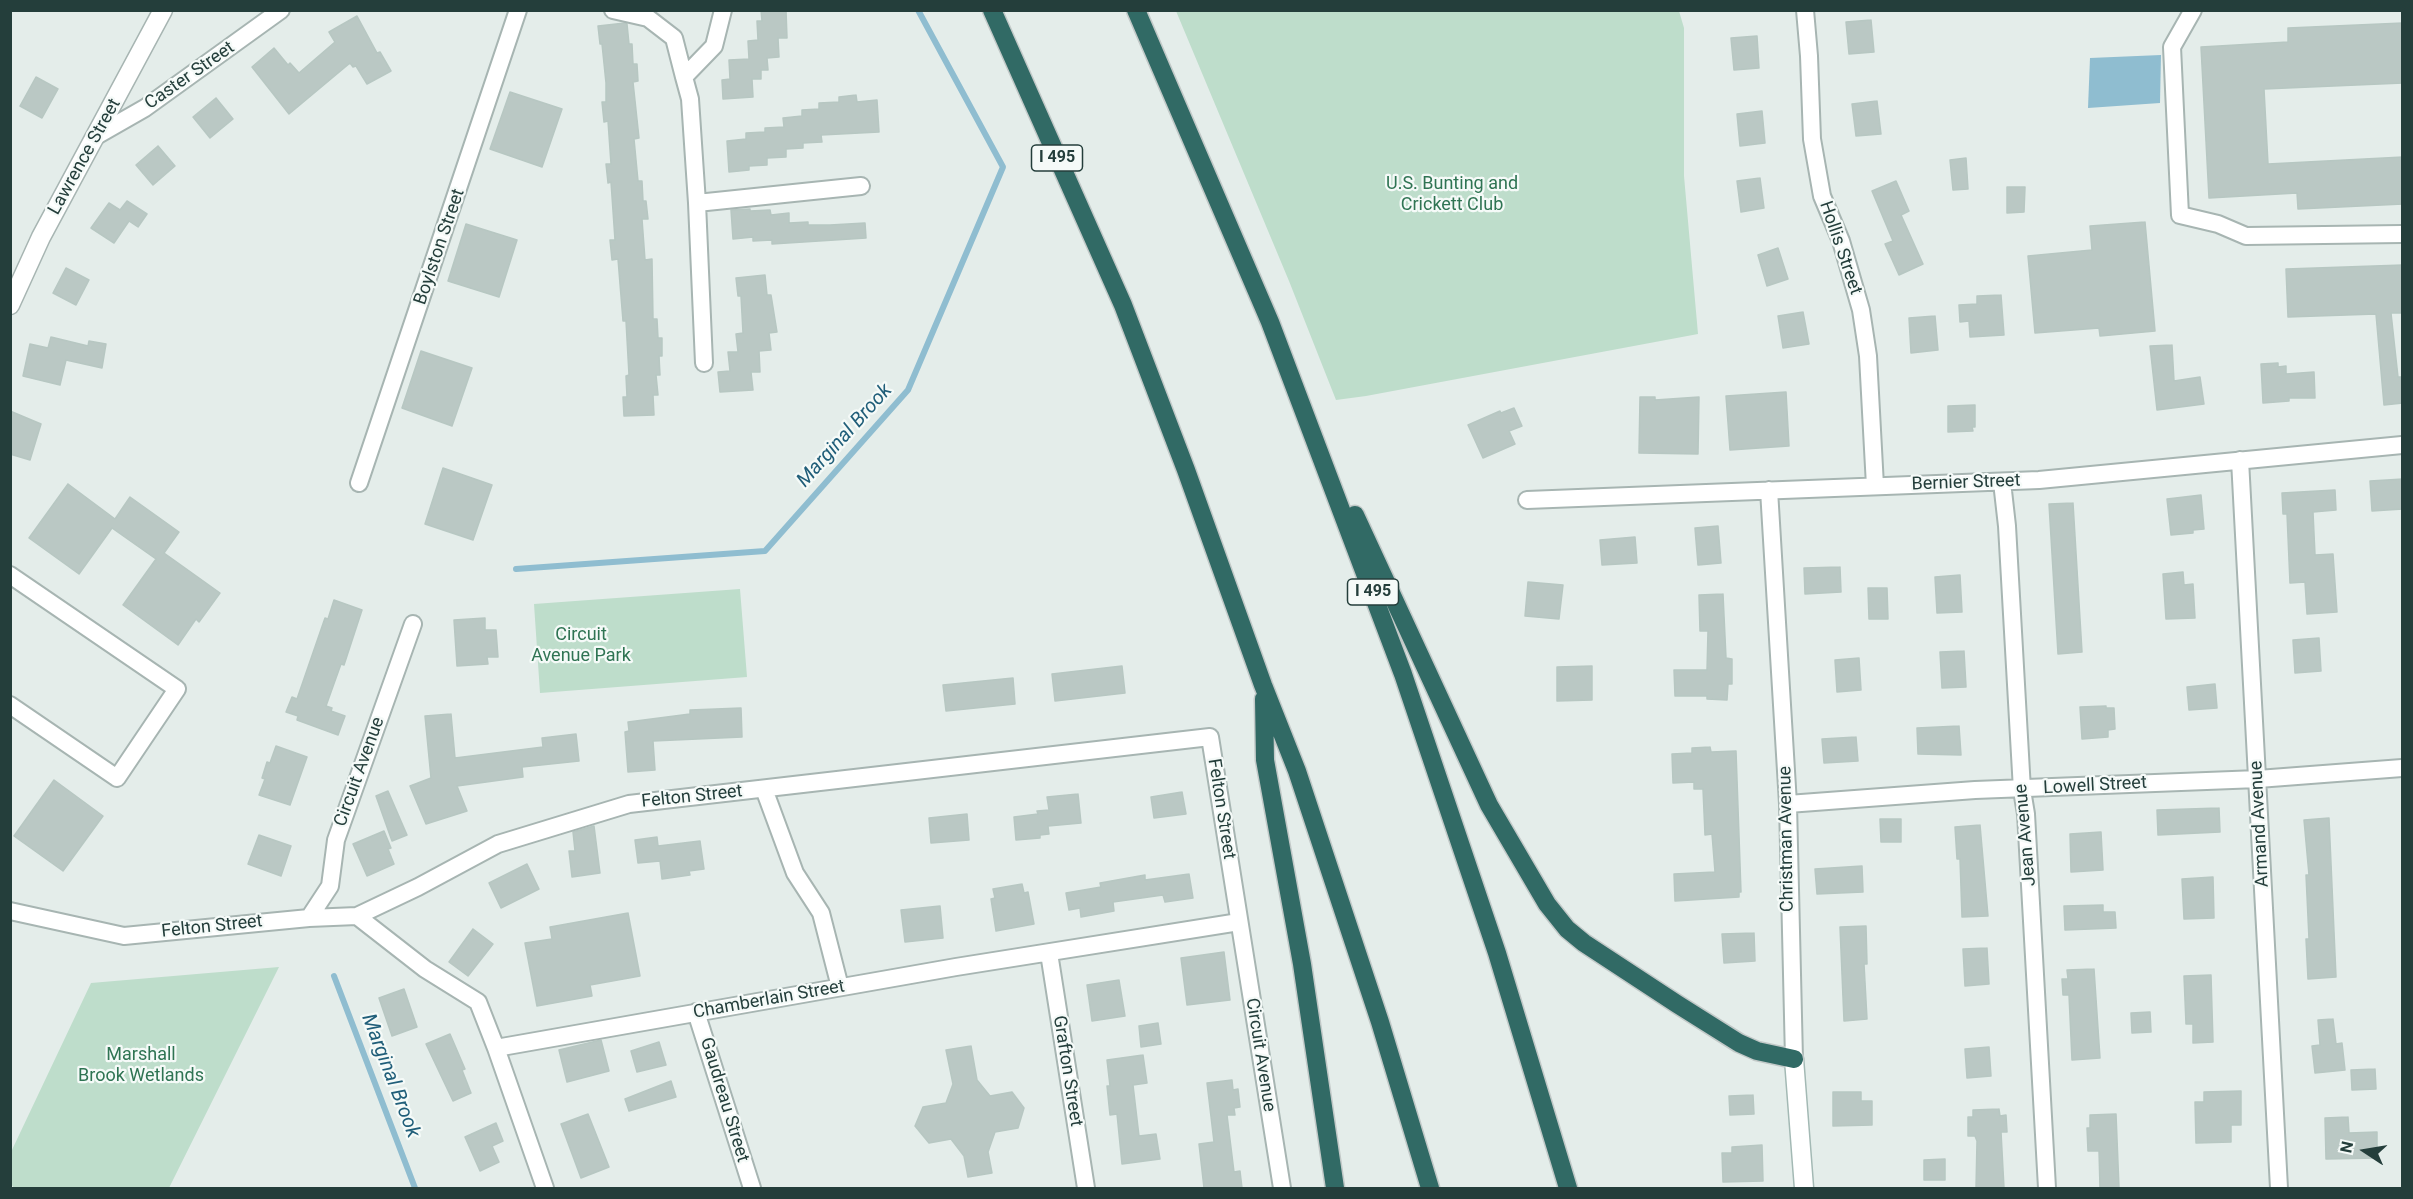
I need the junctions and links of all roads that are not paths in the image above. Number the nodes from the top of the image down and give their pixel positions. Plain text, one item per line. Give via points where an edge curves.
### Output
1 (163, 10) edge
2 (281, 10) edge
3 (519, 10) edge
4 (613, 10) edge
5 (723, 10) edge
6 (992, 10) edge
7 (1136, 10) edge
8 (1805, 10) edge
9 (2193, 10) edge
10 (684, 77) junction
11 (96, 136) junction
12 (861, 186) dead end
13 (697, 203) junction
14 (2403, 234) edge
15 (10, 305) edge
16 (704, 363) dead end
17 (1298, 391) junction
18 (2403, 445) edge
19 (2240, 460) junction
20 (2002, 482) junction
21 (359, 483) dead end
22 (1875, 486) junction
23 (1770, 490) junction
24 (1527, 500) dead end
25 (10, 575) edge
26 (413, 624) dead end
27 (1263, 685) junction
28 (10, 705) edge
29 (2403, 768) edge
30 (2258, 779) junction
31 (764, 789) junction
32 (2022, 790) junction
33 (1788, 804) junction
34 (10, 911) edge
35 (357, 916) junction
36 (309, 918) junction
37 (1239, 922) junction
38 (1048, 953) junction
39 (840, 987) junction
40 (696, 1012) junction
41 (496, 1048) junction
42 (1794, 1059) junction
43 (545, 1188) edge
44 (752, 1188) edge
45 (1086, 1188) edge
46 (1282, 1188) edge
47 (1335, 1188) edge
48 (1430, 1188) edge
49 (1568, 1188) edge
50 (1804, 1188) edge
51 (2047, 1188) edge
52 (2278, 1188) edge

1 - 11 street, Lawrence Street
2 - 11 street, Caster Street via 145,108
3 - 21 street, Boylston Street
4 - 10 street via 648,18 674,38
5 - 10 street via 714,46
6 - 27 highway, I 495 via 1123,305
7 - 17 highway, I 495
8 - 22 street, Hollis Street via 1812,140 1822,196 1841,241 1862,310
9 - 14 street via 2172,47 2180,215 2246,236
10 - 13 street via 690,99
11 - 15 street, Lawrence Street via 41,237
12 - 13 street
13 - 16 street
17 - 42 highway via 1490,805 1547,904 1584,943 1677,1004 1757,1051
17 - 49 highway, I 495 via 1451,814
18 - 19 street, Bernier Street
19 - 20 street, Bernier Street
19 - 30 street, Armand Avenue
20 - 22 street, Bernier Street
20 - 32 street, Jean Avenue
22 - 23 street, Bernier Street
23 - 24 street, Bernier Street
23 - 33 street, Christman Avenue
25 - 28 street via 177,689 117,778
26 - 36 street, Circuit Avenue via 336,840 330,886
27 - 47 highway via 1265,760 1302,964
27 - 48 highway, I 495 via 1301,782
29 - 30 street, Lowell Street
30 - 32 street, Lowell Street
30 - 52 street, Armand Avenue
31 - 35 street, Felton Street via 629,804 498,844
31 - 37 street, Felton Street via 1210,736
31 - 39 street via 795,873 821,913
32 - 33 street, Lowell Street
32 - 51 street, Jean Avenue
33 - 42 street, Christman Avenue
34 - 36 street, Felton Street via 124,936
35 - 36 street, Felton Street
35 - 41 street via 425,969 478,1002
37 - 38 street, Chamberlain Street
37 - 46 street, Circuit Avenue
38 - 39 street, Chamberlain Street
38 - 45 street, Grafton Street
39 - 40 street, Chamberlain Street
40 - 41 street, Chamberlain Street
40 - 44 street, Gaudreau Street
41 - 43 street
42 - 50 street, Christman Avenue

